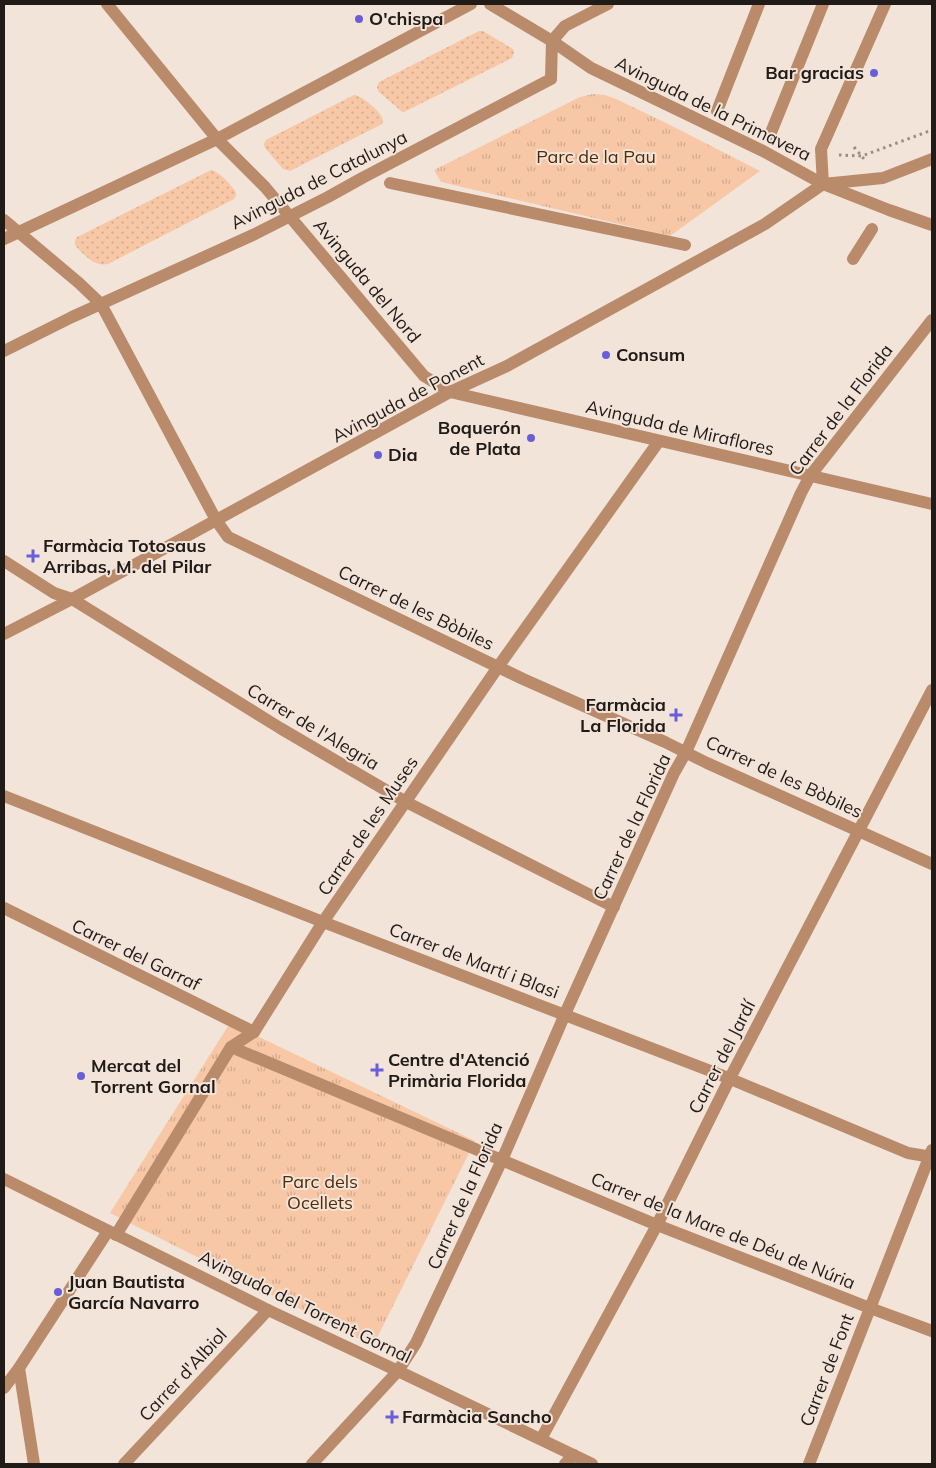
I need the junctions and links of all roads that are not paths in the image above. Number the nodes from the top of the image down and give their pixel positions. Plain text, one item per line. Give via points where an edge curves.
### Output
1 (107, 4) edge
2 (471, 4) edge
3 (490, 4) edge
4 (608, 4) edge
5 (759, 4) edge
6 (823, 4) edge
7 (885, 4) edge
8 (552, 42) junction
9 (717, 111) dead end
10 (770, 135) dead end
11 (217, 138) junction
12 (932, 158) edge
13 (390, 183) dead end
14 (823, 184) junction
15 (291, 216) junction
16 (4, 220) edge
17 (932, 225) edge
18 (872, 229) dead end
19 (18, 232) junction
20 (4, 239) edge
21 (685, 245) dead end
22 (853, 259) dead end
23 (100, 304) junction
24 (932, 320) edge
25 (4, 351) edge
26 (450, 392) junction
27 (658, 440) junction
28 (810, 476) junction
29 (932, 504) edge
30 (216, 520) junction
31 (4, 561) edge
32 (72, 599) junction
33 (4, 634) edge
34 (498, 667) junction
35 (932, 690) edge
36 (686, 752) junction
37 (4, 796) edge
38 (406, 802) junction
39 (858, 831) junction
40 (932, 864) edge
41 (614, 907) junction
42 (4, 908) edge
43 (323, 922) junction
44 (565, 1014) junction
45 (254, 1032) junction
46 (231, 1047) junction
47 (730, 1078) junction
48 (931, 1154) edge
49 (502, 1160) junction
50 (4, 1179) edge
51 (657, 1225) junction
52 (112, 1233) junction
53 (870, 1308) junction
54 (268, 1310) junction
55 (932, 1331) edge
56 (19, 1368) junction
57 (398, 1371) junction
58 (4, 1388) edge
59 (541, 1439) junction
60 (569, 1460) edge
61 (34, 1464) edge
62 (124, 1464) edge
63 (312, 1464) edge
64 (592, 1464) edge
65 (809, 1464) edge

1 - 11 street, Avinguda del Nord
2 - 11 street
3 - 8 street, Avinguda de la Primavera
4 - 8 street via 565,26
5 - 9 street
6 - 10 street
7 - 14 street via 821,149
8 - 14 street, Avinguda de la Primavera via 591,68
8 - 15 street, Avinguda de Catalunya via 551,79
11 - 15 street, Avinguda del Nord
11 - 19 street
12 - 14 street via 883,178
13 - 21 street
14 - 17 street, Avinguda de la Primavera
14 - 26 street, Avinguda de Ponent via 765,224 507,366
15 - 23 street, Avinguda de Catalunya
15 - 26 street, Avinguda del Nord via 424,376
16 - 19 street, Carrer de les Bòbiles
18 - 22 street
19 - 20 street
19 - 23 street, Carrer de les Bòbiles
23 - 25 street, Avinguda de Catalunya
23 - 30 street, Carrer de les Bòbiles
24 - 28 street, Carrer de la Florida
26 - 27 street, Avinguda de Miraflores
26 - 30 street, Avinguda de Ponent
27 - 28 street, Avinguda de Miraflores
27 - 34 street, Carrer de les Muses
28 - 29 street, Avinguda de Miraflores
28 - 36 street, Carrer de la Florida
30 - 32 street, Avinguda de Ponent
30 - 34 street, Carrer de les Bòbiles via 228,537
31 - 32 street, Carrer de l'Alegria via 54,593
32 - 33 street, Avinguda de Ponent
32 - 38 street, Carrer de l'Alegria
34 - 36 street, Carrer de les Bòbiles
34 - 38 street, Carrer de les Muses
35 - 39 street, Carrer del Jardí
36 - 39 street, Carrer de les Bòbiles
36 - 41 street, Carrer de la Florida
37 - 43 street, Carrer de Martí i Blasi
38 - 41 street, Carrer de l'Alegria
38 - 43 street, Carrer de les Muses
39 - 40 street, Carrer de les Bòbiles
39 - 47 street, Carrer del Jardí
41 - 44 street, Carrer de la Florida
42 - 45 street, Carrer del Garraf
43 - 44 street, Carrer de Martí i Blasi
43 - 45 street, Carrer de les Muses
44 - 47 street, Carrer de Martí i Blasi
44 - 49 street, Carrer de la Florida
45 - 46 street, Carrer de les Muses
46 - 49 street
46 - 52 street, Carrer de les Muses
47 - 48 street, Carrer de Martí i Blasi via 908,1153
47 - 51 street, Carrer del Jardí
48 - 53 street, Carrer de Font
49 - 51 street, Carrer de la Mare de Déu de Núria
49 - 57 street, Carrer de la Florida via 416,1343
50 - 52 street, Avinguda del Torrent Gornal
51 - 53 street, Carrer de la Mare de Déu de Núria
51 - 59 street, Carrer del Jardí
52 - 54 street, Avinguda del Torrent Gornal
52 - 56 street, Carrer de les Muses
53 - 55 street, Carrer de la Mare de Déu de Núria
53 - 65 street, Carrer de Font
54 - 57 street, Avinguda del Torrent Gornal
54 - 62 street, Carrer d'Albiol
56 - 58 street, Carrer de les Muses
56 - 61 street
57 - 59 street, Avinguda del Torrent Gornal
57 - 63 street, Carrer de la Florida
59 - 60 street, Avinguda del Torrent Gornal
60 - 64 street, Avinguda del Torrent Gornal

